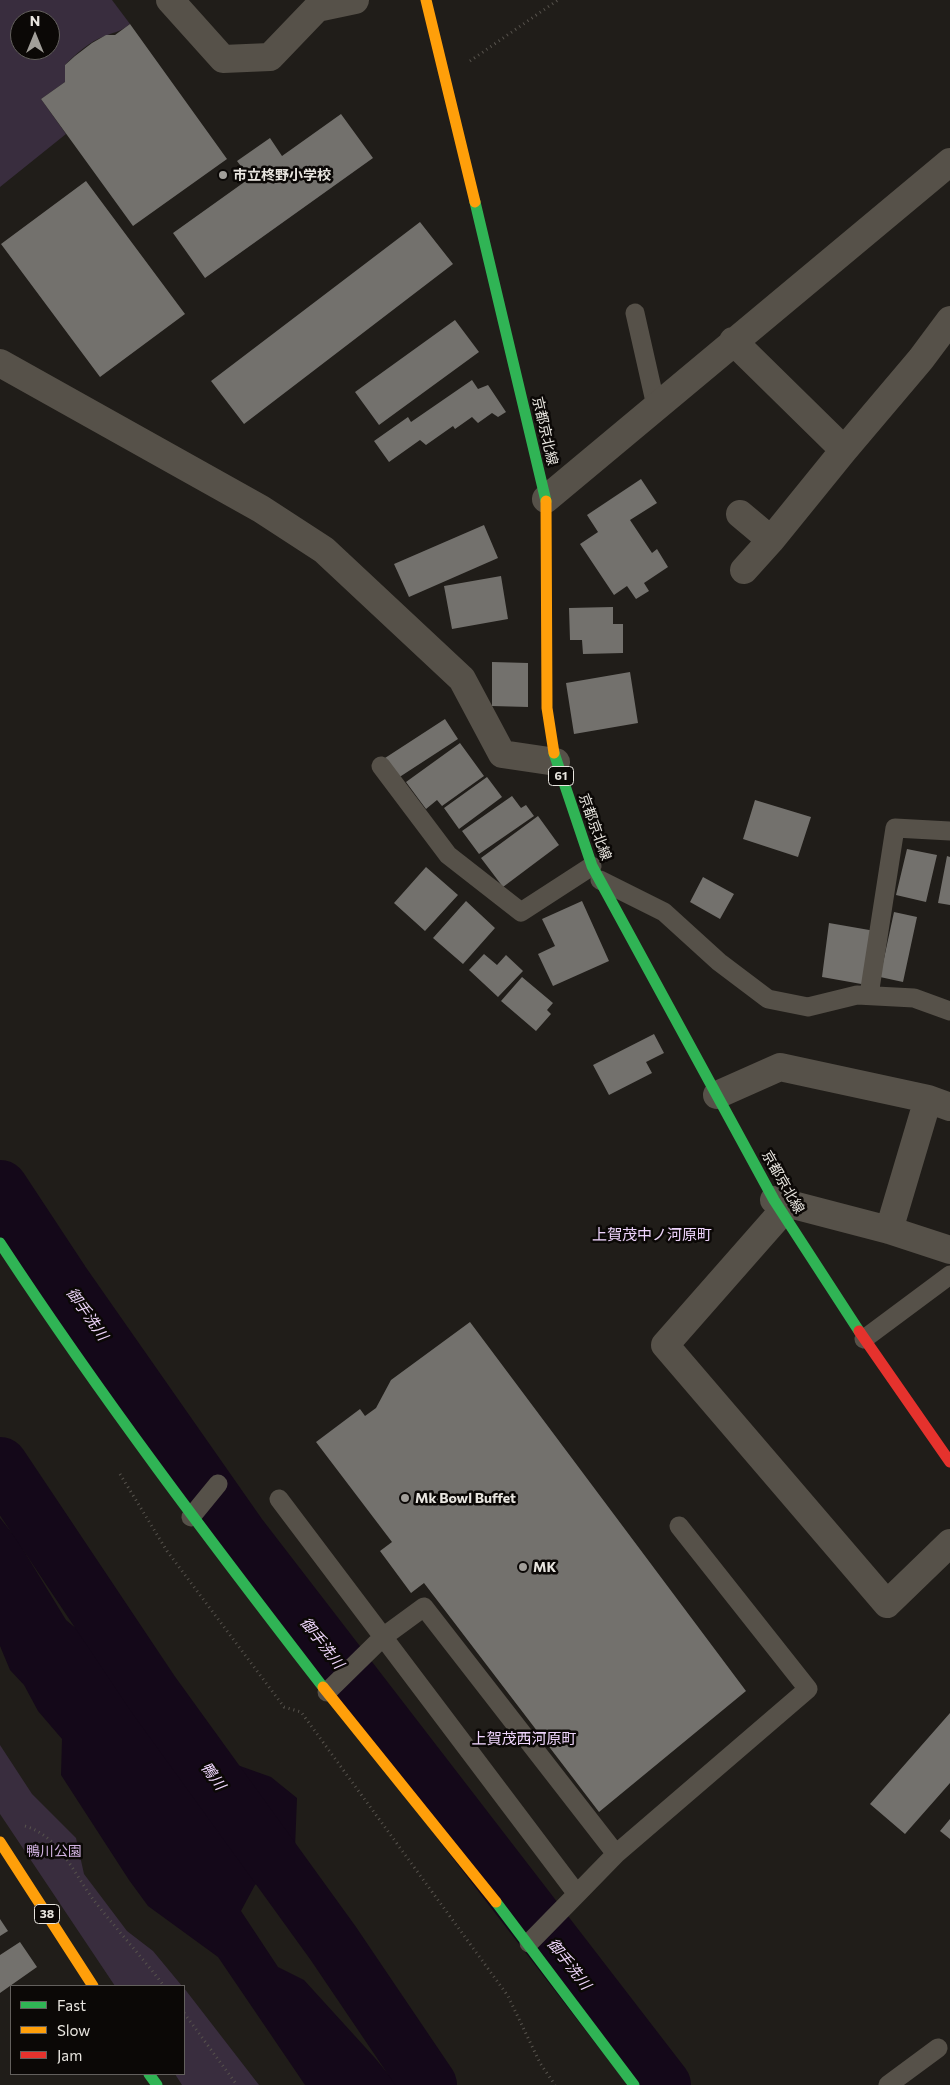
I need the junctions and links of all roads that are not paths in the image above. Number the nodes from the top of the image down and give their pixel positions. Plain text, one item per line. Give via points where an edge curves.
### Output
1 (170, 0) edge
2 (355, 0) edge
3 (426, 0) edge
4 (950, 162) edge
5 (634, 313) dead end
6 (950, 320) edge
7 (733, 341) junction
8 (0, 363) edge
9 (656, 406) junction
10 (844, 450) junction
11 (546, 499) junction
12 (740, 514) dead end
13 (771, 540) junction
14 (744, 570) dead end
15 (556, 762) junction
16 (381, 766) dead end
17 (950, 831) edge
18 (596, 873) junction
19 (869, 995) junction
20 (950, 1011) edge
21 (717, 1095) junction
22 (939, 1103) edge
23 (778, 1206) junction
24 (889, 1230) junction
25 (0, 1243) edge
26 (950, 1270) edge
27 (864, 1340) junction
28 (950, 1462) edge
29 (218, 1484) dead end
30 (279, 1499) dead end
31 (191, 1517) junction
32 (679, 1526) dead end
33 (950, 1543) edge
34 (383, 1637) junction
35 (327, 1692) junction
36 (0, 1842) edge
37 (616, 1854) junction
38 (577, 1894) junction
39 (529, 1943) junction
40 (92, 1985) edge
41 (938, 2048) dead end
42 (634, 2085) edge
43 (888, 2085) edge

1 - 2 street via 222,59 270,57 317,8
3 - 11 main road, 京都京北線 / 61
4 - 7 street
5 - 9 lane
6 - 10 street
7 - 9 street
7 - 10 street
8 - 15 street via 261,509 324,550 462,679 502,754
9 - 11 street
10 - 13 street
11 - 15 main road, 京都京北線 / 61 via 547,708
12 - 13 street
13 - 14 street
15 - 18 main road, 京都京北線 / 61
16 - 18 lane via 448,856 521,912
17 - 19 lane via 895,828
18 - 19 lane via 664,912 718,962 768,999 808,1007 857,994
18 - 21 main road, 京都京北線 / 61
19 - 20 lane via 914,998
21 - 22 street via 780,1067
21 - 23 main road, 京都京北線 / 61
22 - 24 street
23 - 24 street
23 - 27 main road, 京都京北線 / 61
23 - 33 street via 665,1345 887,1604
24 - 26 street
25 - 31 main road via 55,1327
26 - 27 lane
27 - 28 main road, 京都京北線 / 61
29 - 31 lane
30 - 34 lane
31 - 35 main road
32 - 37 lane via 808,1689
34 - 35 lane
34 - 37 lane via 424,1607
34 - 38 lane
35 - 39 main road
36 - 40 main road, 38
37 - 38 lane
38 - 39 lane
39 - 42 main road
41 - 43 lane

